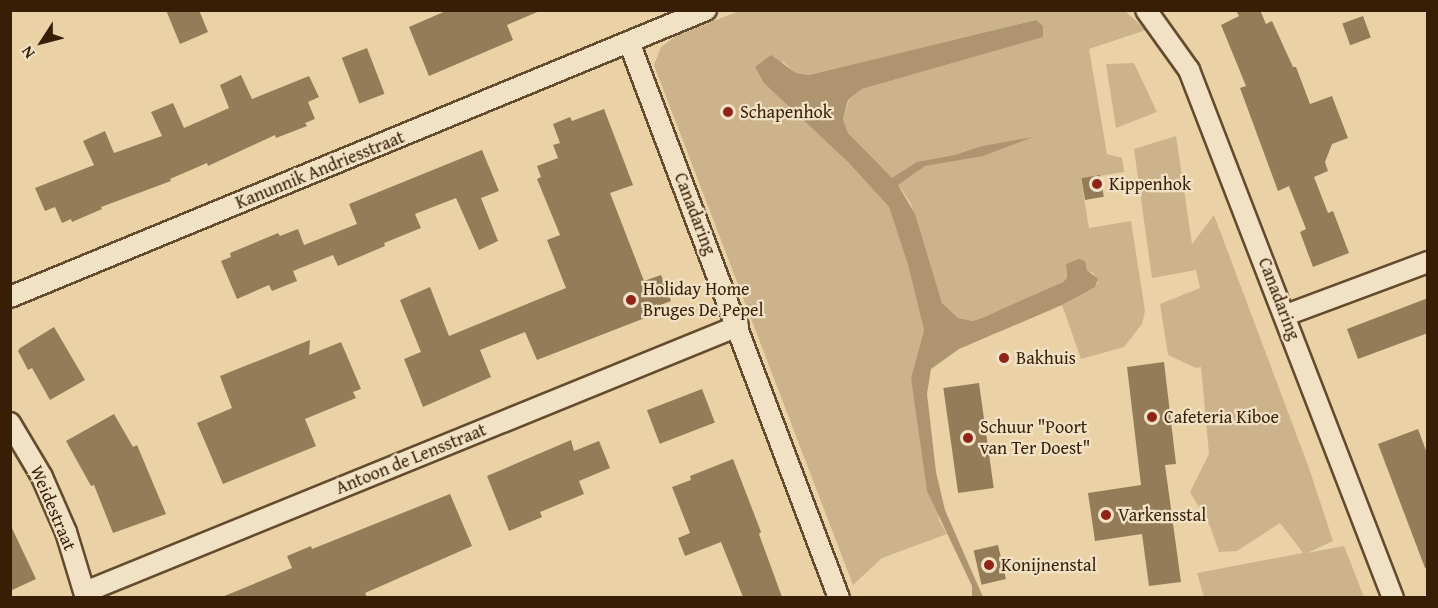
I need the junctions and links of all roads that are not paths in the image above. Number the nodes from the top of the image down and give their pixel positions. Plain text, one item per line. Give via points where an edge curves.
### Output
1 (706, 10) edge
2 (1146, 10) edge
3 (629, 42) junction
4 (1428, 262) edge
5 (10, 297) edge
6 (1286, 315) junction
7 (738, 326) junction
8 (10, 423) edge
9 (85, 595) edge
10 (839, 597) edge
11 (1394, 597) edge

1 - 3 street
2 - 6 street, Canadaring via 1189,70
3 - 5 street, Kanunnik Andriesstraat
3 - 7 street, Canadaring
4 - 6 street
6 - 11 street, Canadaring
7 - 9 street, Antoon de Lensstraat
7 - 10 street, Canadaring
8 - 9 street, Weidestraat via 42,477 66,532

